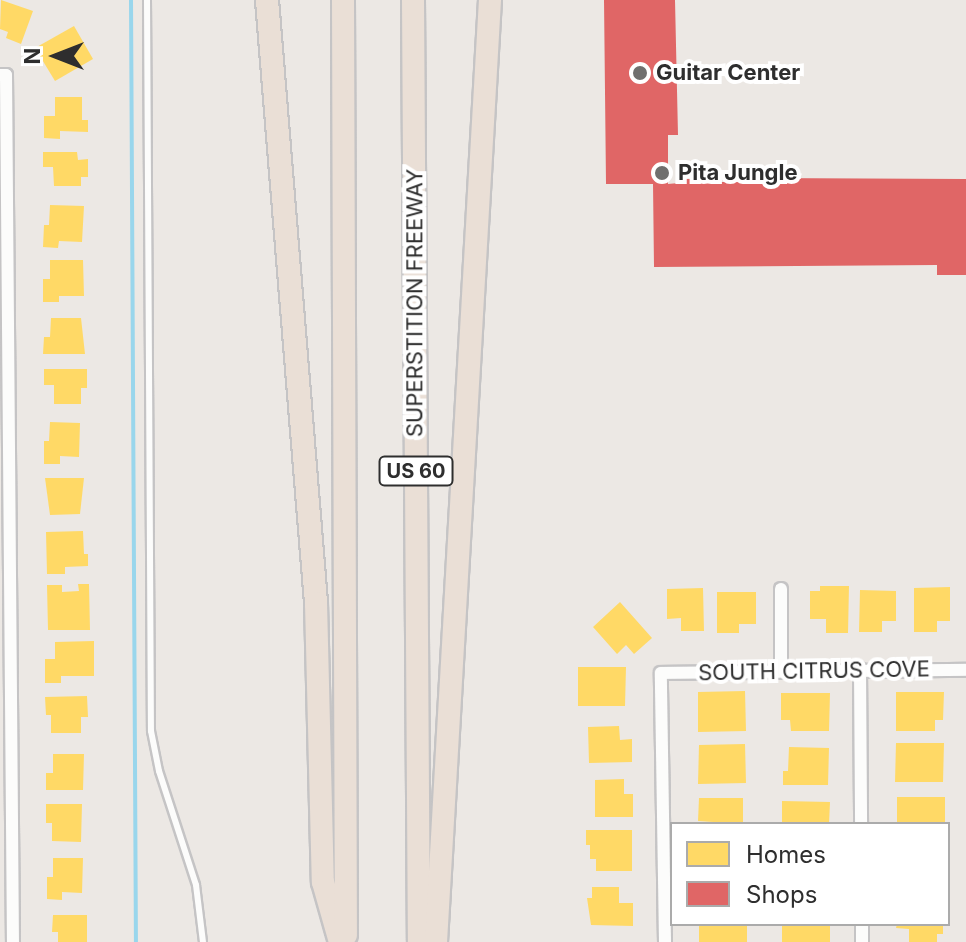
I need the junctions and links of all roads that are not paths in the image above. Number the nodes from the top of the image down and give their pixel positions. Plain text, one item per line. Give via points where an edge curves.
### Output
1 (147, 0) edge
2 (267, 0) edge
3 (343, 0) edge
4 (413, 0) edge
5 (490, 0) edge
6 (3, 75) edge
7 (781, 589) dead end
8 (860, 669) junction
9 (966, 670) edge
10 (781, 671) junction
11 (861, 822) edge
12 (13, 942) edge
13 (203, 942) edge
14 (340, 942) edge
15 (346, 942) edge
16 (419, 942) edge
17 (436, 942) edge
18 (665, 942) edge

1 - 13 lane via 151,731 196,885
2 - 14 highway via 316,603 323,882
3 - 15 highway
4 - 16 highway, SUPERSTITION FREEWAY / US 60
5 - 17 highway
6 - 12 street
7 - 10 street
8 - 9 street, SOUTH CITRUS COVE
8 - 10 street, SOUTH CITRUS COVE
8 - 11 street
10 - 18 street, SOUTH CITRUS COVE via 661,673

